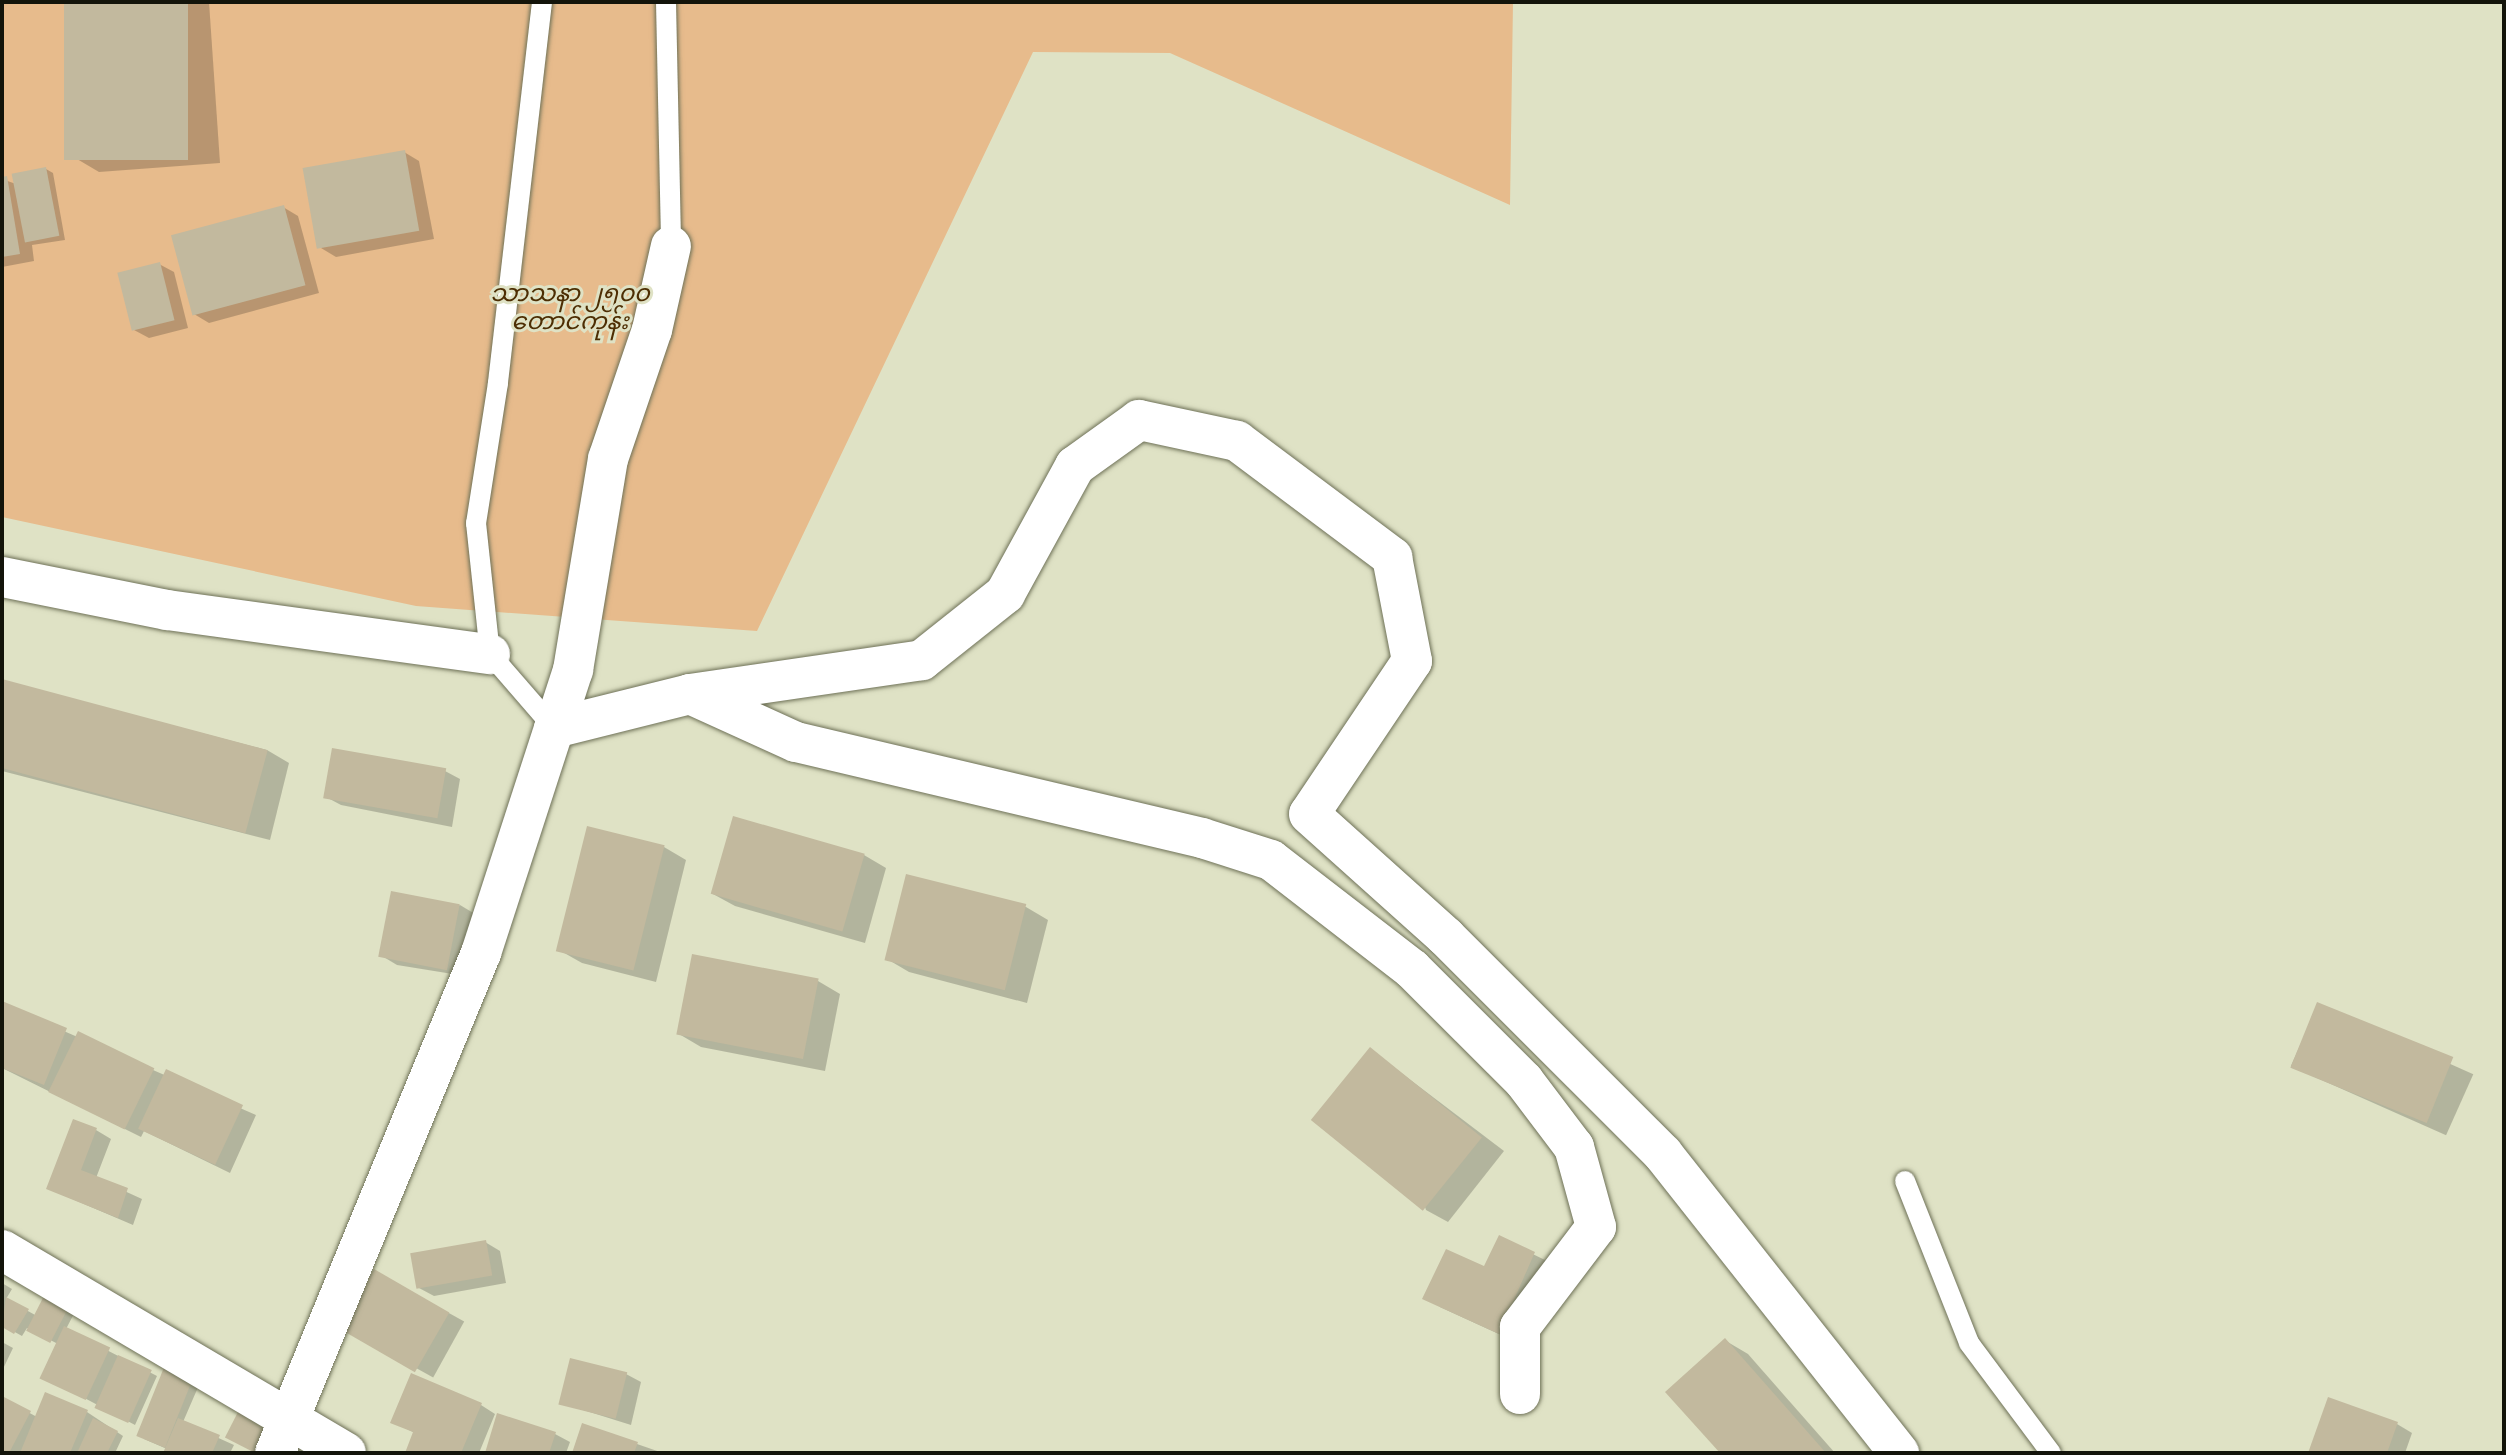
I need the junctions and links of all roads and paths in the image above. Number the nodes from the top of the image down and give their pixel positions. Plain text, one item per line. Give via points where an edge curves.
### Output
1 (542, 2) edge
2 (666, 2) edge
3 (671, 246) joint
4 (2, 577) edge
5 (490, 654) junction
6 (690, 694) junction
7 (554, 728) junction
8 (1309, 814) junction
9 (1271, 860) junction
10 (1905, 1181) dead end
11 (2, 1250) edge
12 (1520, 1394) dead end
13 (281, 1438) edge
14 (346, 1453) edge
15 (1899, 1453) edge
16 (2051, 1453) edge

1 - 5 lane via 498,383 476,523
2 - 3 lane
3 - 7 street via 652,330 608,459 573,670
4 - 5 street via 167,610
5 - 7 lane
6 - 7 street
6 - 8 street via 922,660 1005,594 1075,466 1139,420 1237,441 1392,557 1412,661
6 - 9 street via 796,742 1202,838
7 - 13 street via 481,953
8 - 9 street
8 - 15 street via 1446,937 1663,1154
9 - 12 street via 1412,969 1524,1081 1574,1147 1596,1227 1520,1327
10 - 16 lane via 1969,1343
11 - 13 street via 162,1340
13 - 14 street

